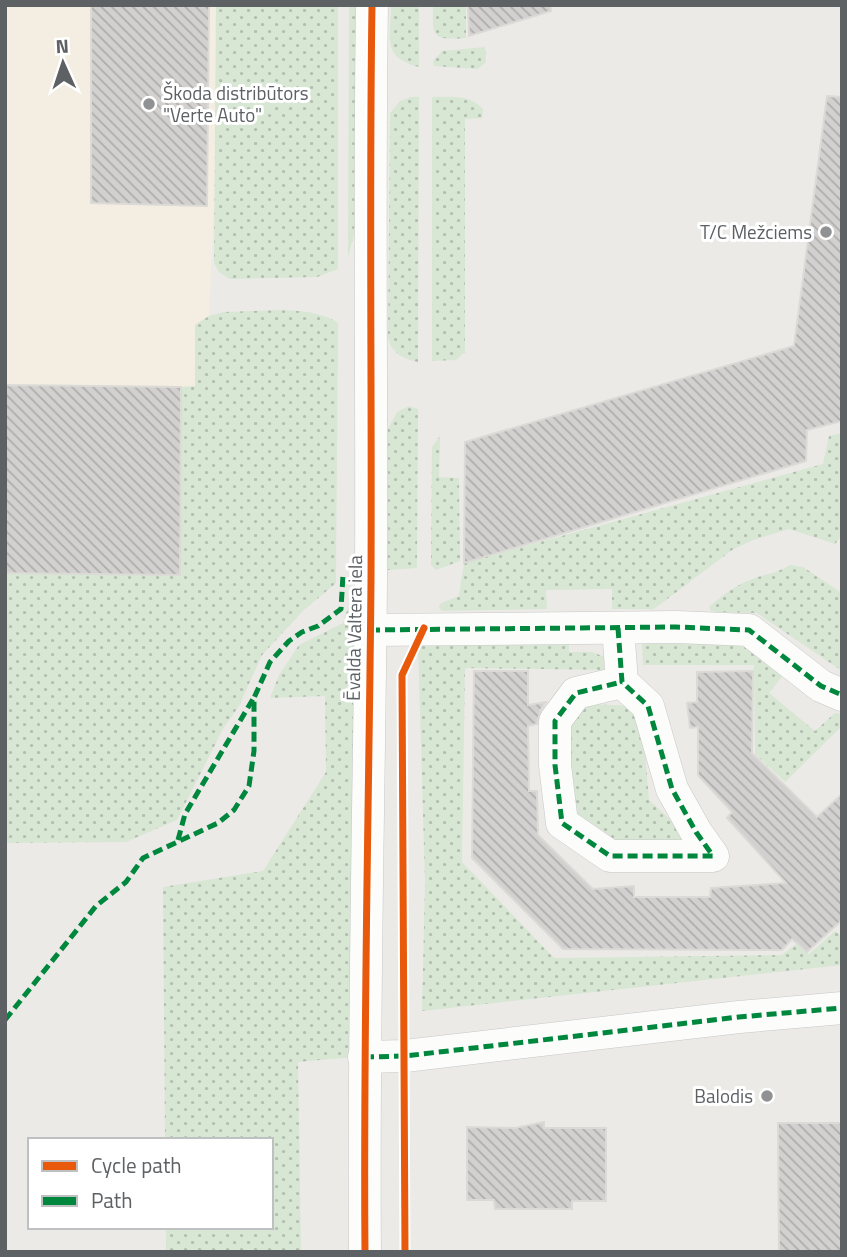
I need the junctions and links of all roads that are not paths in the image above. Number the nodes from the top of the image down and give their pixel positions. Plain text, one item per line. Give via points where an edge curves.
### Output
1 (372, 5) edge
2 (618, 628) junction
3 (370, 629) junction
4 (622, 682) junction
5 (842, 695) edge
6 (842, 1009) edge
7 (363, 1057) junction
8 (365, 1252) edge

1 - 3 street, Ēvalda Valtera iela
2 - 3 street
2 - 4 street
2 - 5 street via 749,629 821,686
3 - 7 street, Ēvalda Valtera iela
4 - 4 street via 648,706 672,789 713,856 610,856 562,823 555,720 576,693
6 - 7 street
7 - 8 street, Ēvalda Valtera iela

